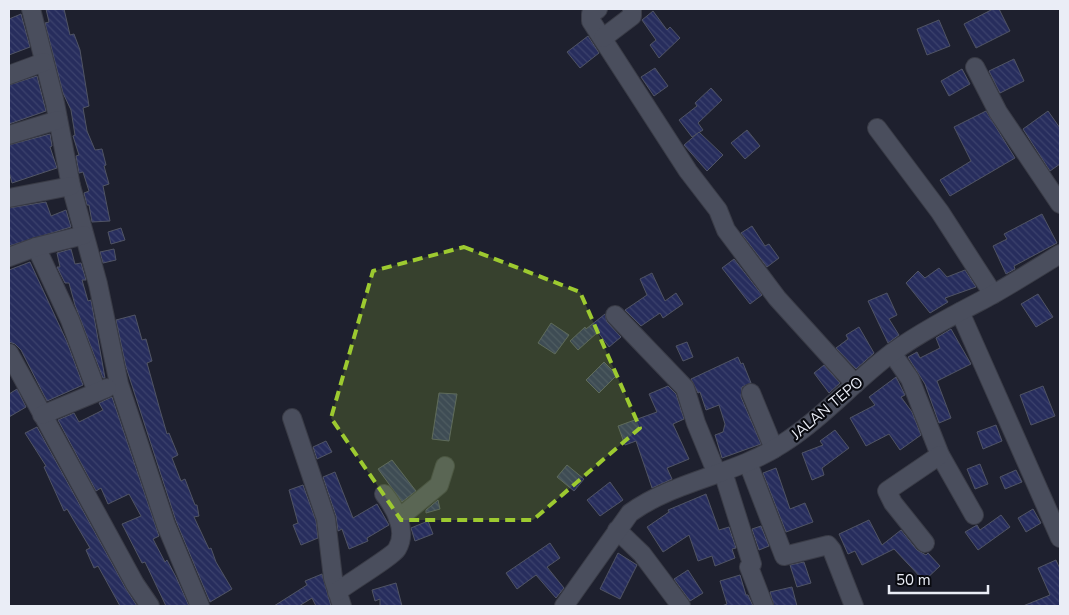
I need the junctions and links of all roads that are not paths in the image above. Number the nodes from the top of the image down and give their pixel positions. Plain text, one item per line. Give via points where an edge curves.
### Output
1 (31, 9) edge
2 (598, 9) edge
3 (632, 9) edge
4 (603, 38) junction
5 (44, 62) junction
6 (975, 67) dead end
7 (9, 75) edge
8 (58, 120) junction
9 (877, 128) dead end
10 (9, 135) edge
11 (71, 186) junction
12 (9, 198) edge
13 (1060, 204) edge
14 (84, 235) junction
15 (36, 247) junction
16 (1060, 254) edge
17 (9, 257) edge
18 (993, 294) junction
19 (960, 312) junction
20 (615, 315) dead end
21 (9, 353) edge
22 (892, 353) junction
23 (119, 384) junction
24 (855, 384) junction
25 (97, 392) junction
26 (751, 393) dead end
27 (42, 415) junction
28 (292, 418) dead end
29 (774, 449) junction
30 (940, 455) junction
31 (748, 463) junction
32 (445, 466) dead end
33 (720, 473) junction
34 (384, 494) dead end
35 (974, 515) dead end
36 (398, 519) junction
37 (617, 530) junction
38 (1060, 538) edge
39 (925, 542) dead end
40 (339, 599) edge
41 (150, 606) edge
42 (200, 606) edge
43 (564, 606) edge
44 (681, 606) edge
45 (764, 606) edge
46 (854, 606) edge

1 - 5 street
2 - 4 street via 592,14 591,21
3 - 4 street via 632,16
4 - 24 street via 688,170 718,210 726,230 777,298
5 - 7 street
5 - 8 street
6 - 13 street via 998,112
8 - 10 street
8 - 11 street
9 - 18 street via 940,212
11 - 12 street
11 - 14 street
14 - 15 street
14 - 23 street
15 - 17 street
15 - 25 street via 70,320
16 - 18 street, JALAN TEPO
18 - 19 street, JALAN TEPO
19 - 22 street, JALAN TEPO
19 - 38 street
20 - 33 street via 685,388 696,423
21 - 27 street
22 - 24 street, JALAN TEPO
22 - 30 street via 917,393
23 - 25 street
23 - 42 street via 166,525
24 - 29 street, JALAN TEPO via 810,425
25 - 27 street
26 - 29 street
27 - 41 street
28 - 40 street via 326,519
29 - 31 street, JALAN TEPO
30 - 35 street
30 - 39 street via 887,491
31 - 33 street, JALAN TEPO
31 - 46 street via 784,556 828,545
32 - 36 street via 439,485
33 - 37 street, JALAN TEPO via 644,503 630,513
33 - 45 street
34 - 36 street
36 - 40 street via 401,539 396,550
37 - 43 street, JALAN TEPO
37 - 44 street via 642,554

